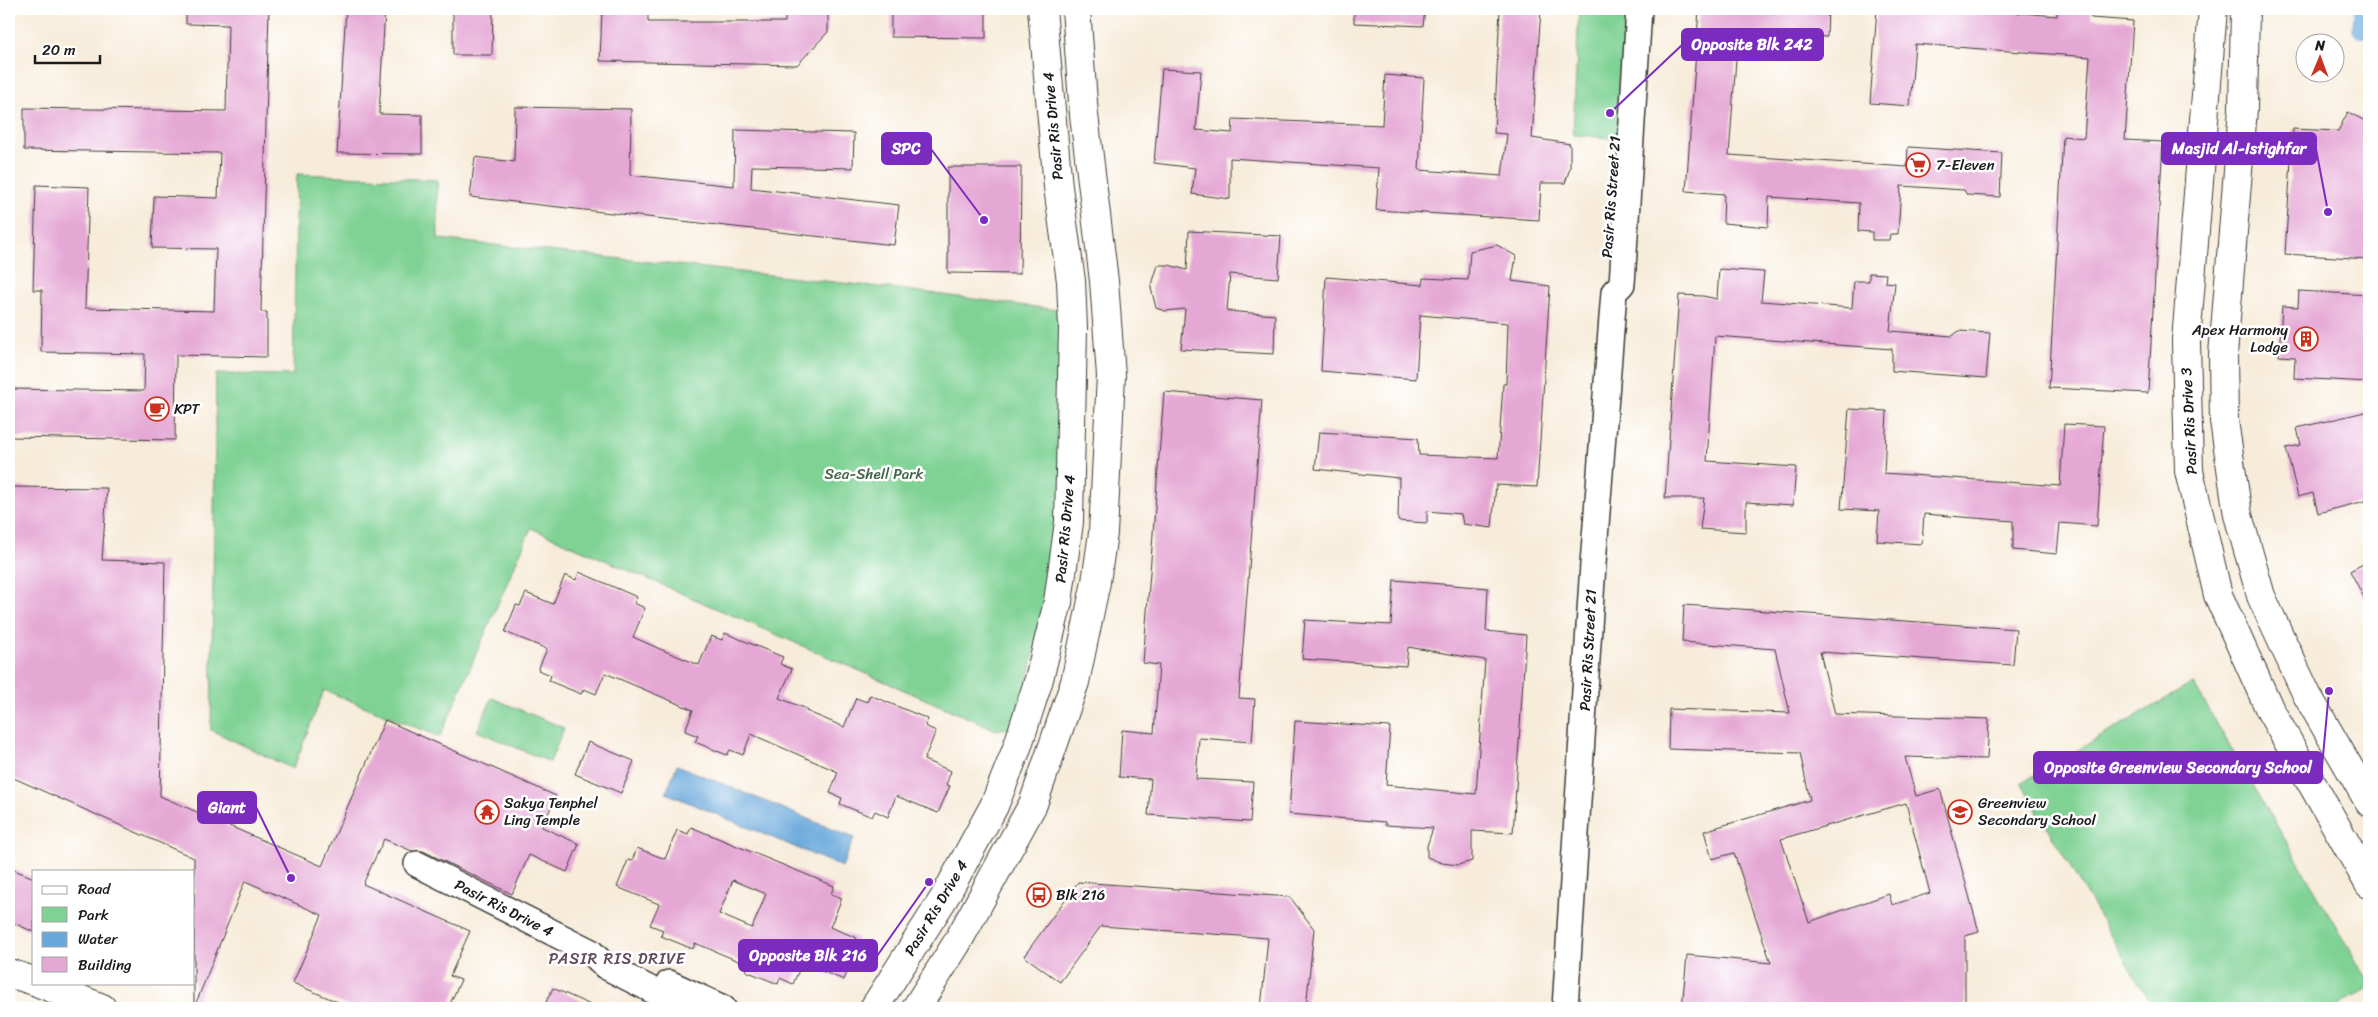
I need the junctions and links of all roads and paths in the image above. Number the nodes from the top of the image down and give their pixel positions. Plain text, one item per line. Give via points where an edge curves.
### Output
1 (1042, 9) edge
2 (1076, 9) edge
3 (1623, 9) edge
4 (1639, 9) edge
5 (2213, 9) edge
6 (2245, 9) edge
7 (1614, 292) junction
8 (2369, 802) edge
9 (417, 864) dead end
10 (2369, 884) edge
11 (591, 952) junction
12 (9, 972) edge
13 (32, 980) edge
14 (42, 984) edge
15 (102, 1008) edge
16 (686, 1008) edge
17 (723, 1008) edge
18 (874, 1008) edge
19 (916, 1008) edge
20 (1565, 1008) edge

1 - 18 street, Pasir Ris Drive 4 via 1073,328 1069,522 1058,602 1039,679 994,806 944,898
2 - 19 street, Pasir Ris Drive 4 via 1111,376 1103,533 1096,582 1075,682 1033,804 957,943
3 - 7 street, Pasir Ris Street 21 via 1605,283
4 - 7 street, Pasir Ris Street 21 via 1622,284
5 - 10 street, Pasir Ris Drive 3 via 2186,341 2189,471 2218,595 2270,710
6 - 8 street via 2243,109 2223,355 2224,421 2238,515 2261,596 2307,695
7 - 20 street, Pasir Ris Street 21
9 - 11 street, Pasir Ris Drive 4
11 - 16 street, Pasir Ris Drive 4 via 605,966
11 - 17 street, Pasir Ris Drive 4 via 610,956
12 - 13 street
14 - 15 street

